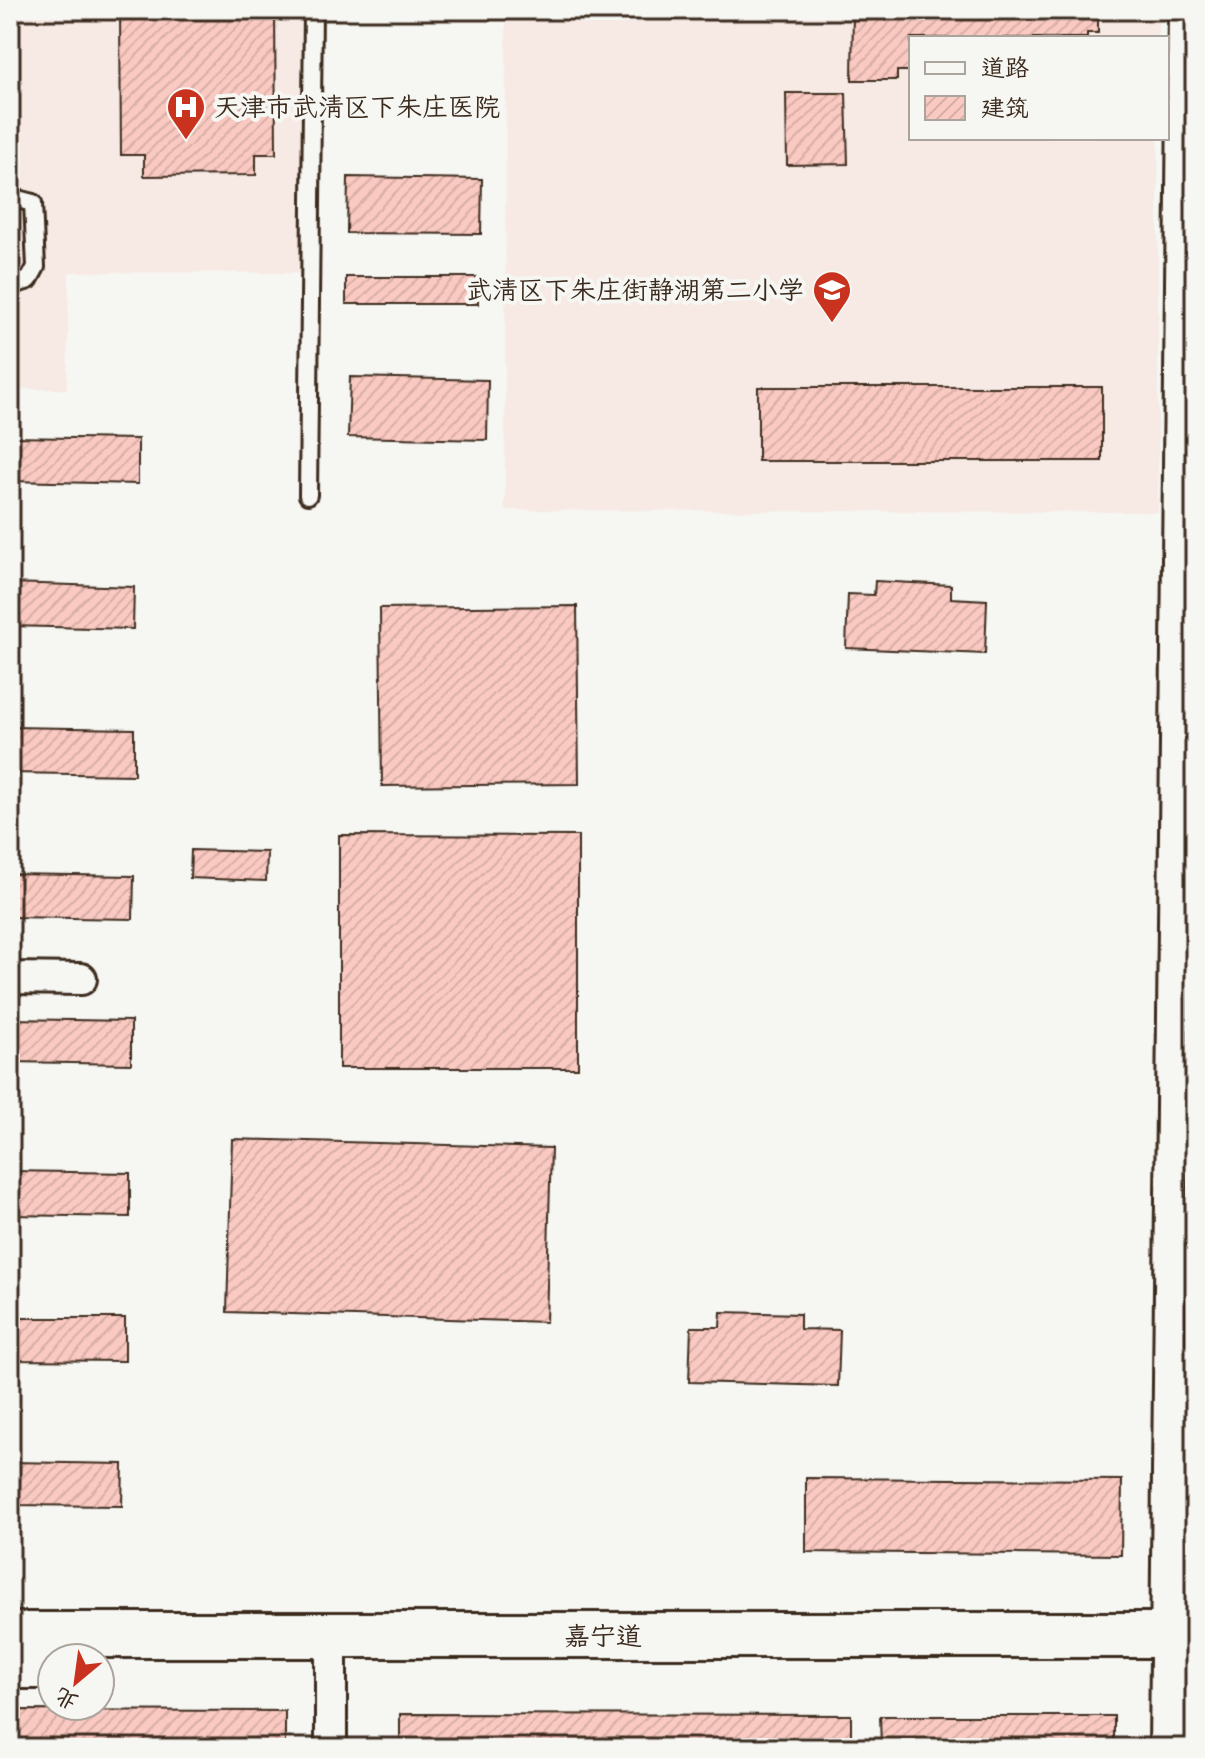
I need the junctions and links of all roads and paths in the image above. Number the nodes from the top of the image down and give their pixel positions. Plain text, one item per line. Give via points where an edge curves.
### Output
1 (313, 10) edge
2 (1184, 10) edge
3 (10, 197) edge
4 (10, 286) edge
5 (308, 495) dead end
6 (1195, 877) edge
7 (10, 978) edge
8 (81, 979) dead end
9 (10, 1635) edge
10 (331, 1650) junction
11 (1183, 1650) edge
12 (116, 1665) edge
13 (10, 1666) edge
14 (36, 1666) edge
15 (331, 1748) edge
16 (1165, 1748) edge
17 (1191, 1748) edge

1 - 5 lane
2 - 11 street
3 - 4 lane via 33,203 36,267 29,280
6 - 11 street
7 - 8 street
9 - 10 main road, 嘉宁道
10 - 11 main road, 嘉宁道
10 - 12 main road, 嘉宁道
10 - 15 street
11 - 16 street
11 - 17 street
13 - 14 main road

